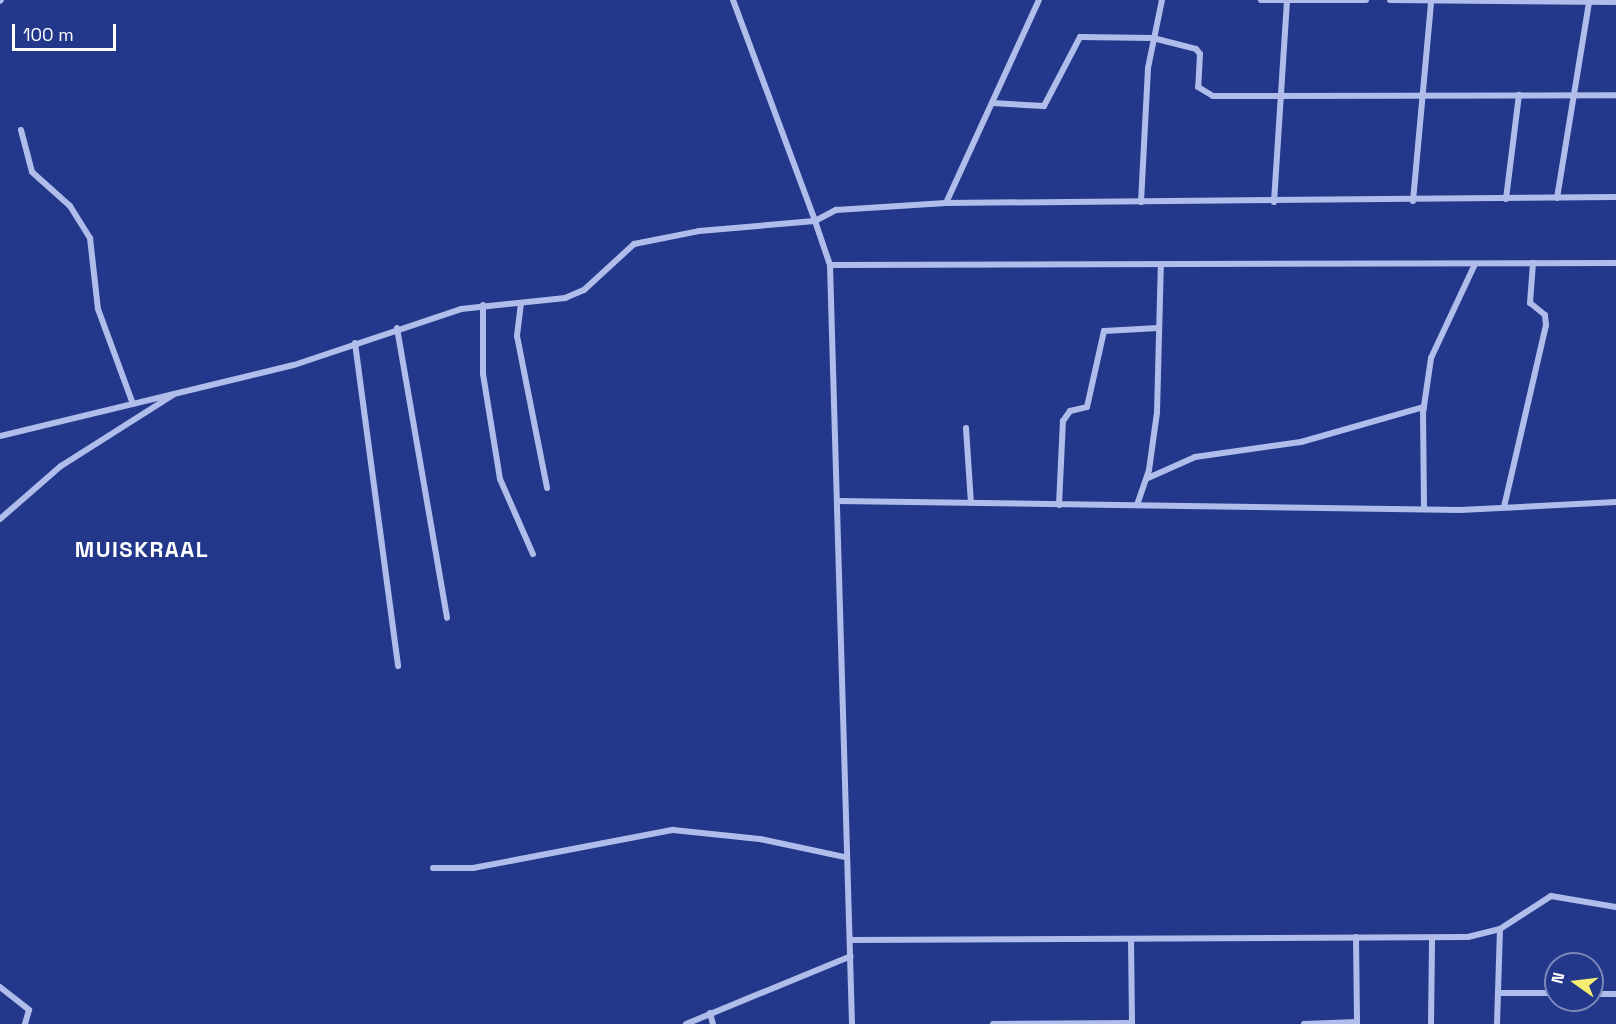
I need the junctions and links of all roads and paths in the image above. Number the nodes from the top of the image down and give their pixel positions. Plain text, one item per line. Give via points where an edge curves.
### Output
1 (733, 0) edge
2 (1039, 0) edge
3 (1162, 0) edge
4 (1261, 0) edge
5 (1366, 0) edge
6 (1390, 0) edge
7 (1287, 1) edge
8 (1616, 2) edge
9 (1431, 3) junction
10 (1589, 3) junction
11 (1153, 38) junction
12 (1284, 93) junction
13 (1426, 95) junction
14 (1519, 95) junction
15 (1616, 95) edge
16 (1572, 96) junction
17 (992, 103) junction
18 (21, 130) dead end
19 (1616, 197) edge
20 (1557, 198) junction
21 (1506, 199) junction
22 (1413, 201) junction
23 (1141, 202) junction
24 (1274, 202) junction
25 (946, 203) junction
26 (815, 221) junction
27 (1533, 263) junction
28 (1616, 263) edge
29 (1161, 264) junction
30 (1475, 264) junction
31 (830, 265) junction
32 (521, 303) junction
33 (483, 305) junction
34 (397, 328) junction
35 (1158, 328) junction
36 (355, 343) junction
37 (175, 393) junction
38 (133, 404) junction
39 (1424, 407) junction
40 (966, 428) dead end
41 (0, 436) edge
42 (1148, 478) junction
43 (547, 488) dead end
44 (838, 501) junction
45 (1616, 502) edge
46 (971, 503) junction
47 (1059, 505) junction
48 (1137, 505) junction
49 (1424, 507) junction
50 (1504, 507) junction
51 (0, 519) edge
52 (533, 554) dead end
53 (447, 618) dead end
54 (398, 666) dead end
55 (845, 857) junction
56 (433, 868) dead end
57 (1616, 907) edge
58 (1500, 929) junction
59 (1356, 937) junction
60 (1432, 938) junction
61 (850, 940) junction
62 (1131, 940) junction
63 (851, 956) junction
64 (0, 987) edge
65 (1498, 993) junction
66 (1544, 993) edge
67 (710, 1013) junction
68 (1357, 1023) edge
69 (25, 1024) edge
70 (686, 1024) edge
71 (712, 1024) edge
72 (852, 1024) edge
73 (993, 1024) edge
74 (1132, 1024) edge
75 (1304, 1024) edge
76 (1431, 1024) edge
77 (1497, 1024) edge

1 - 26 street
2 - 17 street
3 - 11 street
4 - 7 street
5 - 7 street
6 - 9 street
7 - 12 street
8 - 10 street
9 - 10 street
9 - 13 street
10 - 16 street
11 - 12 street via 1199,51 1198,87 1207,95
11 - 17 street via 1077,39 1044,106
11 - 23 street
12 - 13 street
12 - 24 street
13 - 14 street
13 - 22 street
14 - 16 street
14 - 21 street
15 - 16 street
16 - 20 street
17 - 25 street
18 - 38 street via 32,172 70,206 90,238 98,309
19 - 20 street
20 - 21 street
21 - 22 street
22 - 24 street
23 - 24 street
23 - 25 street
25 - 26 street via 836,210
26 - 31 street
26 - 32 street via 645,239 624,251 584,290
27 - 28 street
27 - 30 street
27 - 50 street via 1530,303 1545,315 1546,325
29 - 30 street
29 - 31 street
29 - 35 street
30 - 39 street via 1436,342
31 - 44 street
32 - 33 street
32 - 43 street via 517,336
33 - 34 street
33 - 52 street via 483,374 500,479
34 - 36 street
34 - 53 street
35 - 42 street via 1160,381
35 - 47 street via 1104,331 1087,408 1067,412 1063,421
36 - 37 street via 294,364
36 - 54 street
37 - 38 street
37 - 51 street via 61,466
38 - 41 street
39 - 42 street via 1301,442 1195,457
39 - 49 street
40 - 46 street
42 - 48 street
44 - 46 street
44 - 55 street
45 - 50 street
46 - 47 street
47 - 48 street
48 - 49 street
49 - 50 street
55 - 56 street via 760,839 673,830 472,868
55 - 61 street
57 - 58 street via 1551,896
58 - 60 street
58 - 65 street
59 - 60 street
59 - 62 street
59 - 68 street
60 - 76 street
61 - 62 street
61 - 63 street
62 - 74 street
63 - 67 street
63 - 72 street
64 - 69 street via 28,1010
65 - 66 street
65 - 77 street
67 - 70 street
67 - 71 street
68 - 75 street
73 - 74 street

